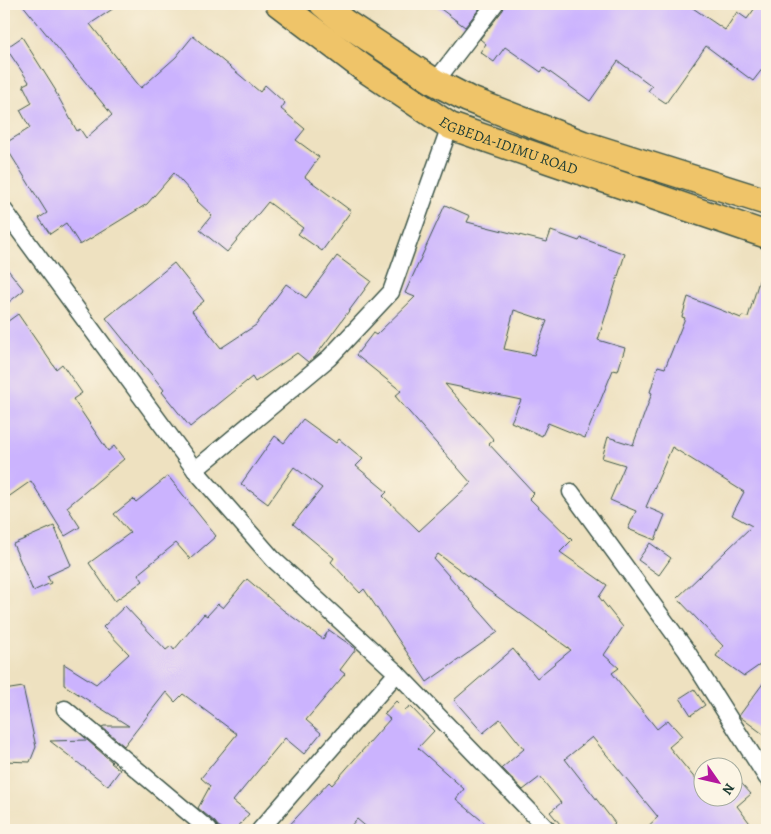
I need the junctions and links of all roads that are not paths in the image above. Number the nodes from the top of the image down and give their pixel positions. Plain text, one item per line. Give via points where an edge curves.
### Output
1 (279, 4) edge
2 (323, 4) edge
3 (495, 4) edge
4 (436, 82) junction
5 (450, 126) junction
6 (713, 185) junction
7 (767, 202) edge
8 (4, 210) edge
9 (701, 212) junction
10 (767, 235) edge
11 (194, 470) junction
12 (571, 492) dead end
13 (398, 673) junction
14 (65, 709) dead end
15 (767, 778) edge
16 (209, 830) edge
17 (260, 830) edge
18 (548, 830) edge

1 - 5 main road, EGBEDA-IDIMU ROAD via 362,67
2 - 4 main road, EGBEDA-IDIMU ROAD via 344,22
3 - 4 street
4 - 6 main road, EGBEDA-IDIMU ROAD via 468,99 583,144
5 - 9 main road, EGBEDA-IDIMU ROAD
5 - 11 street via 391,292 329,358
6 - 7 main road, EGBEDA-IDIMU ROAD
6 - 9 main road
8 - 11 street
9 - 10 main road, EGBEDA-IDIMU ROAD
11 - 13 street via 274,559
12 - 15 street via 686,650
13 - 17 street
13 - 18 street
14 - 16 street

